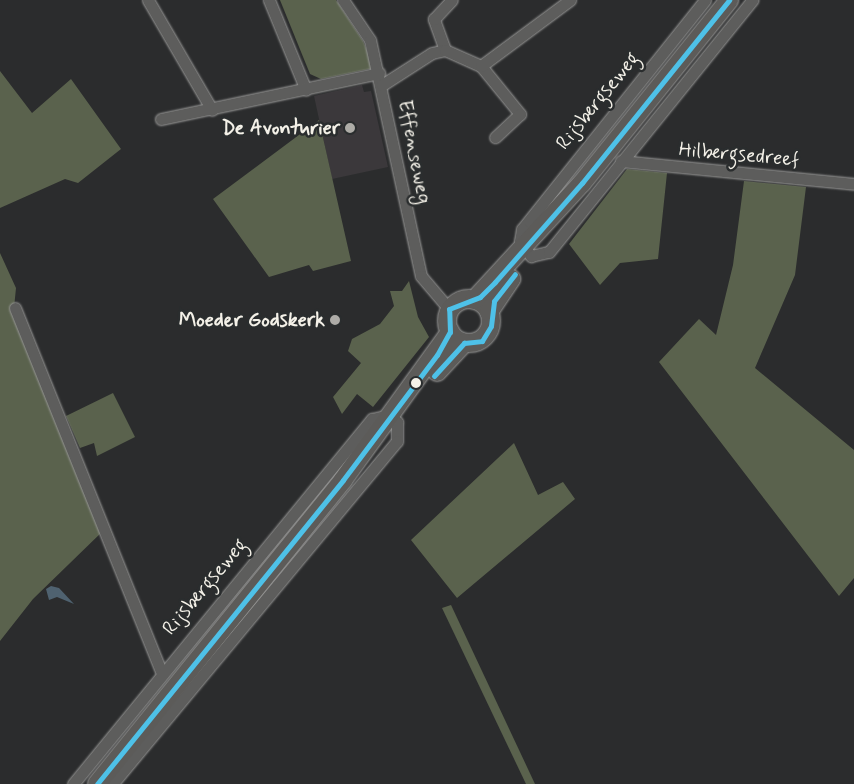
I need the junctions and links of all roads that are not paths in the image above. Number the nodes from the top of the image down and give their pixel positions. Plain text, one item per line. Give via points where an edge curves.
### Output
1 (148, 0) edge
2 (269, 0) edge
3 (343, 0) edge
4 (452, 0) edge
5 (570, 0) edge
6 (706, 0) edge
7 (729, 0) edge
8 (752, 0) edge
9 (445, 50) junction
10 (480, 66) junction
11 (379, 72) junction
12 (382, 85) junction
13 (306, 90) junction
14 (212, 110) junction
15 (162, 120) dead end
16 (495, 137) dead end
17 (621, 161) junction
18 (854, 184) edge
19 (527, 252) junction
20 (474, 300) junction
21 (15, 308) dead end
22 (449, 309) junction
23 (489, 312) junction
24 (457, 338) junction
25 (386, 419) junction
26 (161, 672) junction
27 (73, 784) edge
28 (97, 784) edge
29 (112, 784) edge

1 - 14 street
2 - 13 street
3 - 11 street, Effenseweg via 370,40
4 - 9 street via 434,18
5 - 10 street
6 - 19 street, Rijsbergseweg via 522,229
7 - 19 main road, Rijsbergseweg
8 - 17 street
9 - 10 street
9 - 12 street via 432,53
10 - 16 street via 520,114
11 - 12 street, Effenseweg
11 - 13 street
12 - 22 street, Effenseweg via 421,276
13 - 14 street
14 - 15 street
17 - 18 street, Hilbergsedreef
17 - 19 street via 550,252
19 - 20 main road, Rijsbergseweg
19 - 23 main road, Rijsbergseweg
20 - 22 main road via 465,299
20 - 23 main road
21 - 26 street
22 - 24 main road
23 - 24 main road via 491,326 482,341
24 - 25 main road, Rijsbergseweg
25 - 26 street, Rijsbergseweg
25 - 28 main road, Rijsbergseweg via 343,480
25 - 29 street via 397,441
26 - 27 street, Rijsbergseweg

